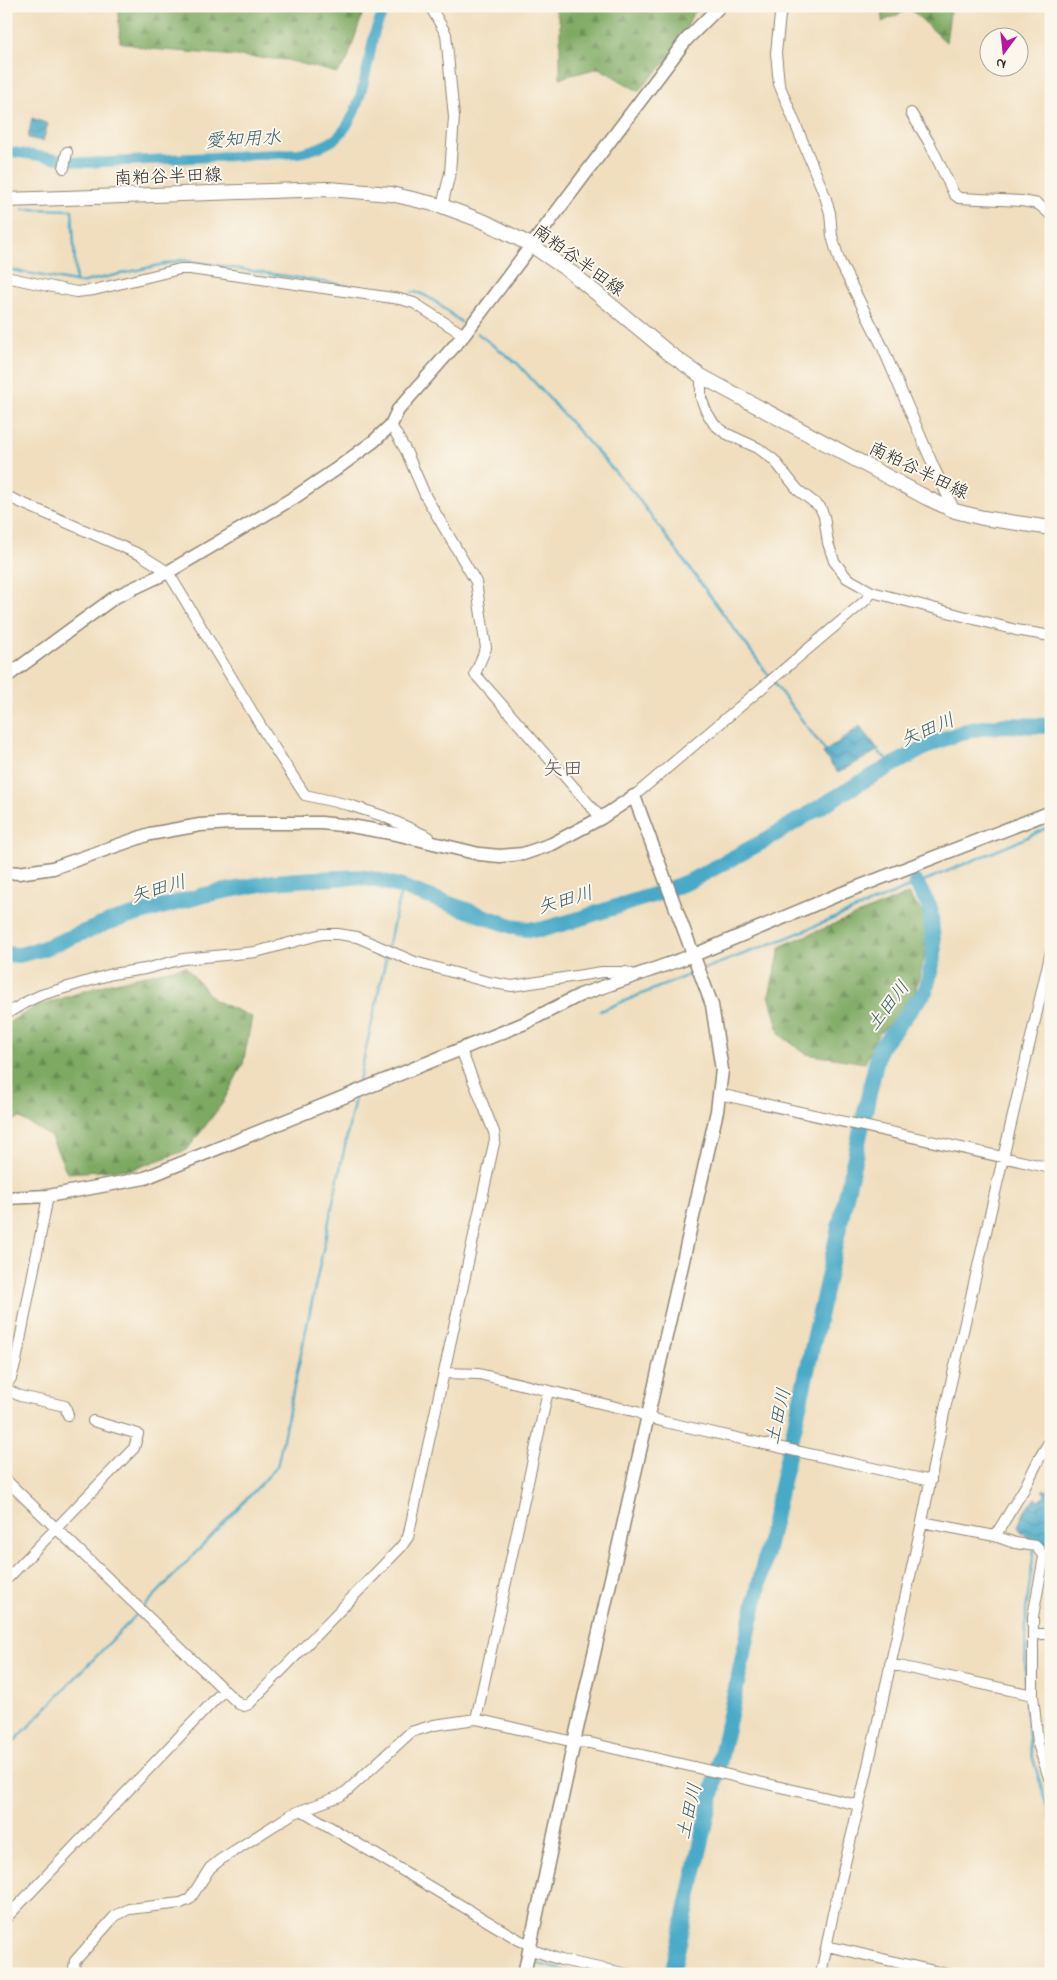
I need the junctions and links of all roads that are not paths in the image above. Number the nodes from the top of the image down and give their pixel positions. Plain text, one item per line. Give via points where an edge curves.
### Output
1 (430, 6) edge
2 (720, 6) edge
3 (781, 6) edge
4 (911, 113) dead end
5 (67, 152) dead end
6 (64, 168) dead end
7 (6, 200) edge
8 (442, 206) junction
9 (1051, 215) edge
10 (531, 245) junction
11 (6, 277) edge
12 (464, 335) junction
13 (701, 376) junction
14 (391, 425) junction
15 (6, 496) edge
16 (955, 510) junction
17 (1051, 528) edge
18 (168, 572) junction
19 (872, 592) junction
20 (1051, 636) edge
21 (6, 677) edge
22 (634, 796) junction
23 (1051, 812) edge
24 (601, 818) junction
25 (430, 843) junction
26 (6, 872) edge
27 (1051, 951) edge
28 (694, 955) junction
29 (636, 976) junction
30 (6, 1014) edge
31 (461, 1050) junction
32 (719, 1094) junction
33 (1004, 1158) junction
34 (1051, 1168) edge
35 (48, 1196) junction
36 (6, 1198) edge
37 (444, 1373) junction
38 (6, 1385) edge
39 (6, 1389) edge
40 (548, 1391) junction
41 (68, 1415) dead end
42 (647, 1417) junction
43 (93, 1421) dead end
44 (1051, 1439) edge
45 (6, 1480) edge
46 (931, 1481) junction
47 (922, 1522) junction
48 (56, 1529) junction
49 (995, 1536) junction
50 (6, 1580) edge
51 (1034, 1634) junction
52 (1051, 1634) edge
53 (890, 1664) junction
54 (224, 1690) junction
55 (1033, 1695) junction
56 (476, 1719) junction
57 (574, 1742) junction
58 (1051, 1784) edge
59 (858, 1805) junction
60 (302, 1811) junction
61 (7, 1917) edge
62 (827, 1946) junction
63 (530, 1947) junction
64 (77, 1974) edge
65 (524, 1974) edge
66 (628, 1974) edge
67 (821, 1974) edge
68 (947, 1974) edge

1 - 8 street via 446,34 454,117 450,173
2 - 10 street via 686,40
3 - 16 street via 776,53 779,84 825,196 839,260 882,346
4 - 9 street via 959,198 1022,201 1038,204
5 - 6 street
7 - 8 main road, 南粕谷半田線 via 328,189 391,194
8 - 10 main road, 南粕谷半田線 via 485,222
10 - 12 street
10 - 13 main road, 南粕谷半田線
11 - 12 street via 76,292 190,269 400,299 414,304
12 - 14 street via 398,410
13 - 16 main road, 南粕谷半田線
13 - 19 street via 701,398 710,419 724,433 758,448 774,460 798,490 820,508 834,561 847,578
14 - 18 street via 336,470
14 - 24 street via 426,497 476,582 486,648 475,674
15 - 18 street via 141,555
16 - 17 main road, 南粕谷半田線 via 982,518
18 - 21 street via 116,597
18 - 25 street via 305,795 383,816 428,837
19 - 20 street via 1016,630
19 - 22 street
22 - 24 street
22 - 28 street
23 - 28 street
24 - 25 street via 552,844 523,854 479,854
25 - 26 street via 376,830 321,823 200,825 134,838 53,868
27 - 33 street
28 - 29 street
28 - 32 street via 712,1005 718,1038 722,1070
29 - 30 street via 626,972 602,972 512,986 415,962 357,937 330,934 256,952 183,959 112,974 40,995
29 - 31 street via 580,995 526,1023
31 - 35 street via 146,1178
31 - 37 street via 494,1139
32 - 33 street
32 - 42 street
33 - 34 street
33 - 46 street via 948,1394
35 - 36 street
35 - 38 street via 16,1361
37 - 40 street via 479,1374
37 - 54 street via 408,1536 401,1547 249,1704 239,1704
39 - 41 street via 20,1396 65,1406
40 - 42 street
40 - 56 street
42 - 46 street
42 - 57 street
43 - 48 street via 138,1434 134,1448
44 - 49 street
45 - 48 street
46 - 47 street
47 - 49 street
47 - 53 street
48 - 50 street
48 - 54 street
49 - 51 street via 1036,1546 1044,1558 1033,1616
51 - 52 street
51 - 55 street
53 - 55 street
53 - 59 street
54 - 61 street
55 - 58 street via 1038,1744
56 - 57 street
56 - 60 street via 411,1732 340,1796
57 - 59 street
57 - 63 street
59 - 62 street
60 - 63 street
60 - 64 street via 292,1814 210,1868 190,1899 129,1909 115,1916 75,1961
62 - 67 street
62 - 68 street
63 - 65 street
63 - 66 street via 561,1960

